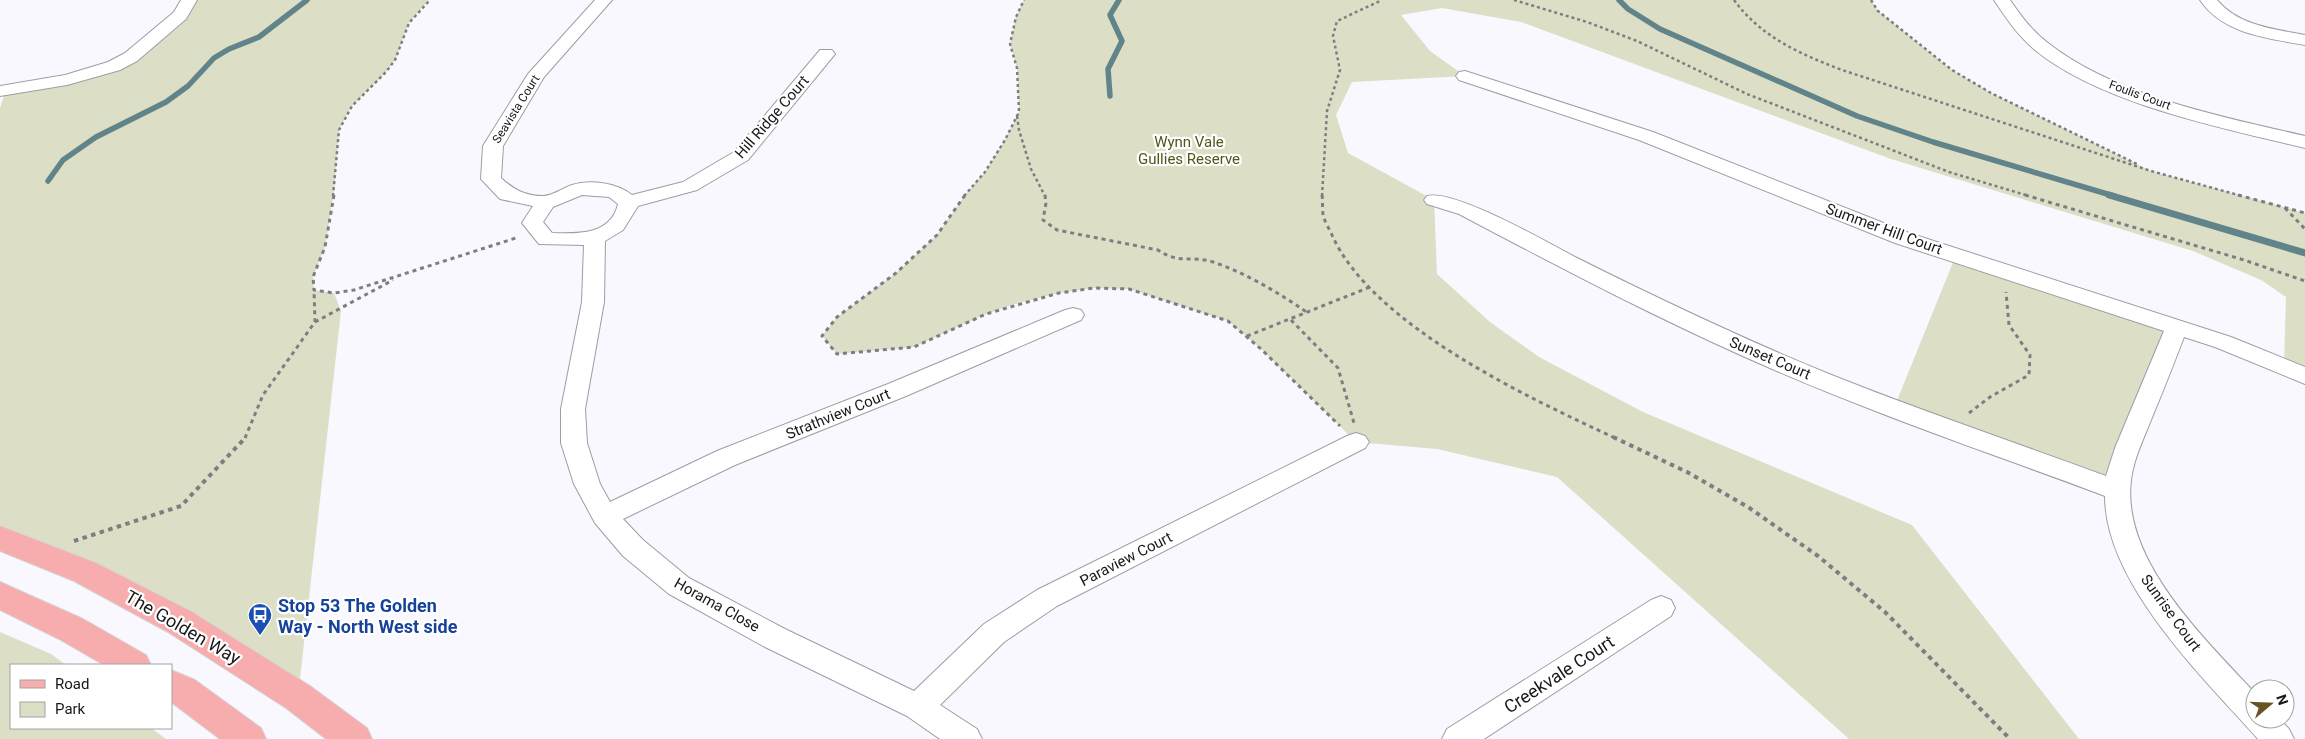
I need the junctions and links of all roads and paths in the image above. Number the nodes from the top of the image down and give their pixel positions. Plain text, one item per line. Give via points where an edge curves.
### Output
1 (189, 0) edge
2 (430, 0) edge
3 (604, 0) edge
4 (1024, 0) edge
5 (1382, 0) edge
6 (1514, 0) edge
7 (1734, 0) edge
8 (1871, 0) edge
9 (2002, 0) edge
10 (2208, 0) edge
11 (2305, 40) edge
12 (826, 54) dead end
13 (1465, 76) dead end
14 (3, 91) edge
15 (0, 108) edge
16 (1017, 116) junction
17 (2305, 142) edge
18 (2151, 171) junction
19 (1434, 200) dead end
20 (628, 202) junction
21 (546, 203) junction
22 (2285, 207) junction
23 (2305, 213) edge
24 (2305, 229) edge
25 (539, 231) junction
26 (595, 237) junction
27 (2012, 273) junction
28 (402, 275) junction
29 (2305, 281) edge
30 (1370, 287) junction
31 (314, 290) junction
32 (1308, 313) junction
33 (1073, 315) dead end
34 (1291, 320) junction
35 (316, 322) junction
36 (2177, 327) junction
37 (1246, 336) junction
38 (2305, 376) edge
39 (1949, 428) junction
40 (1356, 442) junction
41 (2117, 490) junction
42 (604, 516) junction
43 (0, 538) edge
44 (37, 553) junction
45 (0, 595) edge
46 (1661, 608) dead end
47 (132, 664) edge
48 (172, 686) edge
49 (2245, 703) edge
50 (918, 708) junction
51 (2269, 729) edge
52 (248, 739) edge
53 (354, 739) edge
54 (966, 739) edge
55 (1458, 739) edge
56 (2010, 739) edge
57 (2278, 739) edge

1 - 14 street via 180,15 130,57 114,66 67,80
2 - 31 path via 409,23 395,60 352,106 339,130 334,192 325,247 313,277
3 - 21 street, Seavista Court via 537,74 493,146 491,179 507,195
4 - 16 path via 1010,44 1017,68
5 - 30 path via 1337,21 1333,36 1340,70 1327,111 1322,182 1322,215 1339,251
6 - 29 path via 1637,41 1747,94 1949,172
7 - 18 path via 1744,15 1777,41 1801,54
8 - 18 path via 1878,11 1952,70 1991,93
9 - 17 street, Foulis Court via 2013,17 2046,50 2104,82 2175,108
10 - 11 street via 2220,14 2237,23
12 - 20 street, Hill Ridge Court via 741,156 690,186
13 - 27 street, Summer Hill Court via 1646,136 1902,238
14 - 15 street
16 - 32 path via 1018,134 1046,195 1043,220 1056,230 1158,250 1170,258 1210,261 1289,300
16 - 37 path via 985,172 937,235 896,273 837,317 822,336 837,354 914,347 1015,304 1094,288 1129,289 1192,308 1228,321
18 - 22 path
19 - 39 street, Sunset Court via 1466,210 1678,318 1780,363
20 - 21 street via 614,190 580,189
20 - 26 street via 616,226
21 - 25 street via 532,223
22 - 23 path
22 - 24 path
25 - 26 street via 546,239 581,241
25 - 28 path
26 - 42 street, Horama Close via 593,302 573,409 574,443 588,484
27 - 36 street, Summer Hill Court
27 - 39 path via 2005,286 2009,324 2030,355 2029,375 1974,407
28 - 31 path via 354,290 334,293
28 - 35 path
30 - 32 path
30 - 56 path via 1410,323 1451,352 1557,411 1687,472 1748,507 1810,550 1884,612
31 - 35 path
32 - 34 path
33 - 42 street, Strathview Court via 726,458
34 - 37 path
34 - 40 path via 1338,368 1353,417
35 - 44 path via 263,395 246,437 181,506
36 - 38 street, Summer Hill Court via 2248,351
36 - 41 street, Sunrise Court via 2123,459
37 - 40 path
39 - 41 street, Sunset Court
40 - 50 street, Paraview Court via 1047,598 994,633
41 - 49 street, Sunrise Court via 2124,536 2148,585 2182,634
42 - 50 street, Horama Close via 633,548 679,586 775,638
43 - 44 main road, The Golden Way
44 - 53 main road, The Golden Way via 85,572 180,622 283,687
45 - 47 main road via 71,629
46 - 55 street, Creekvale Court
48 - 52 main road
50 - 54 street, Horama Close
51 - 57 street

